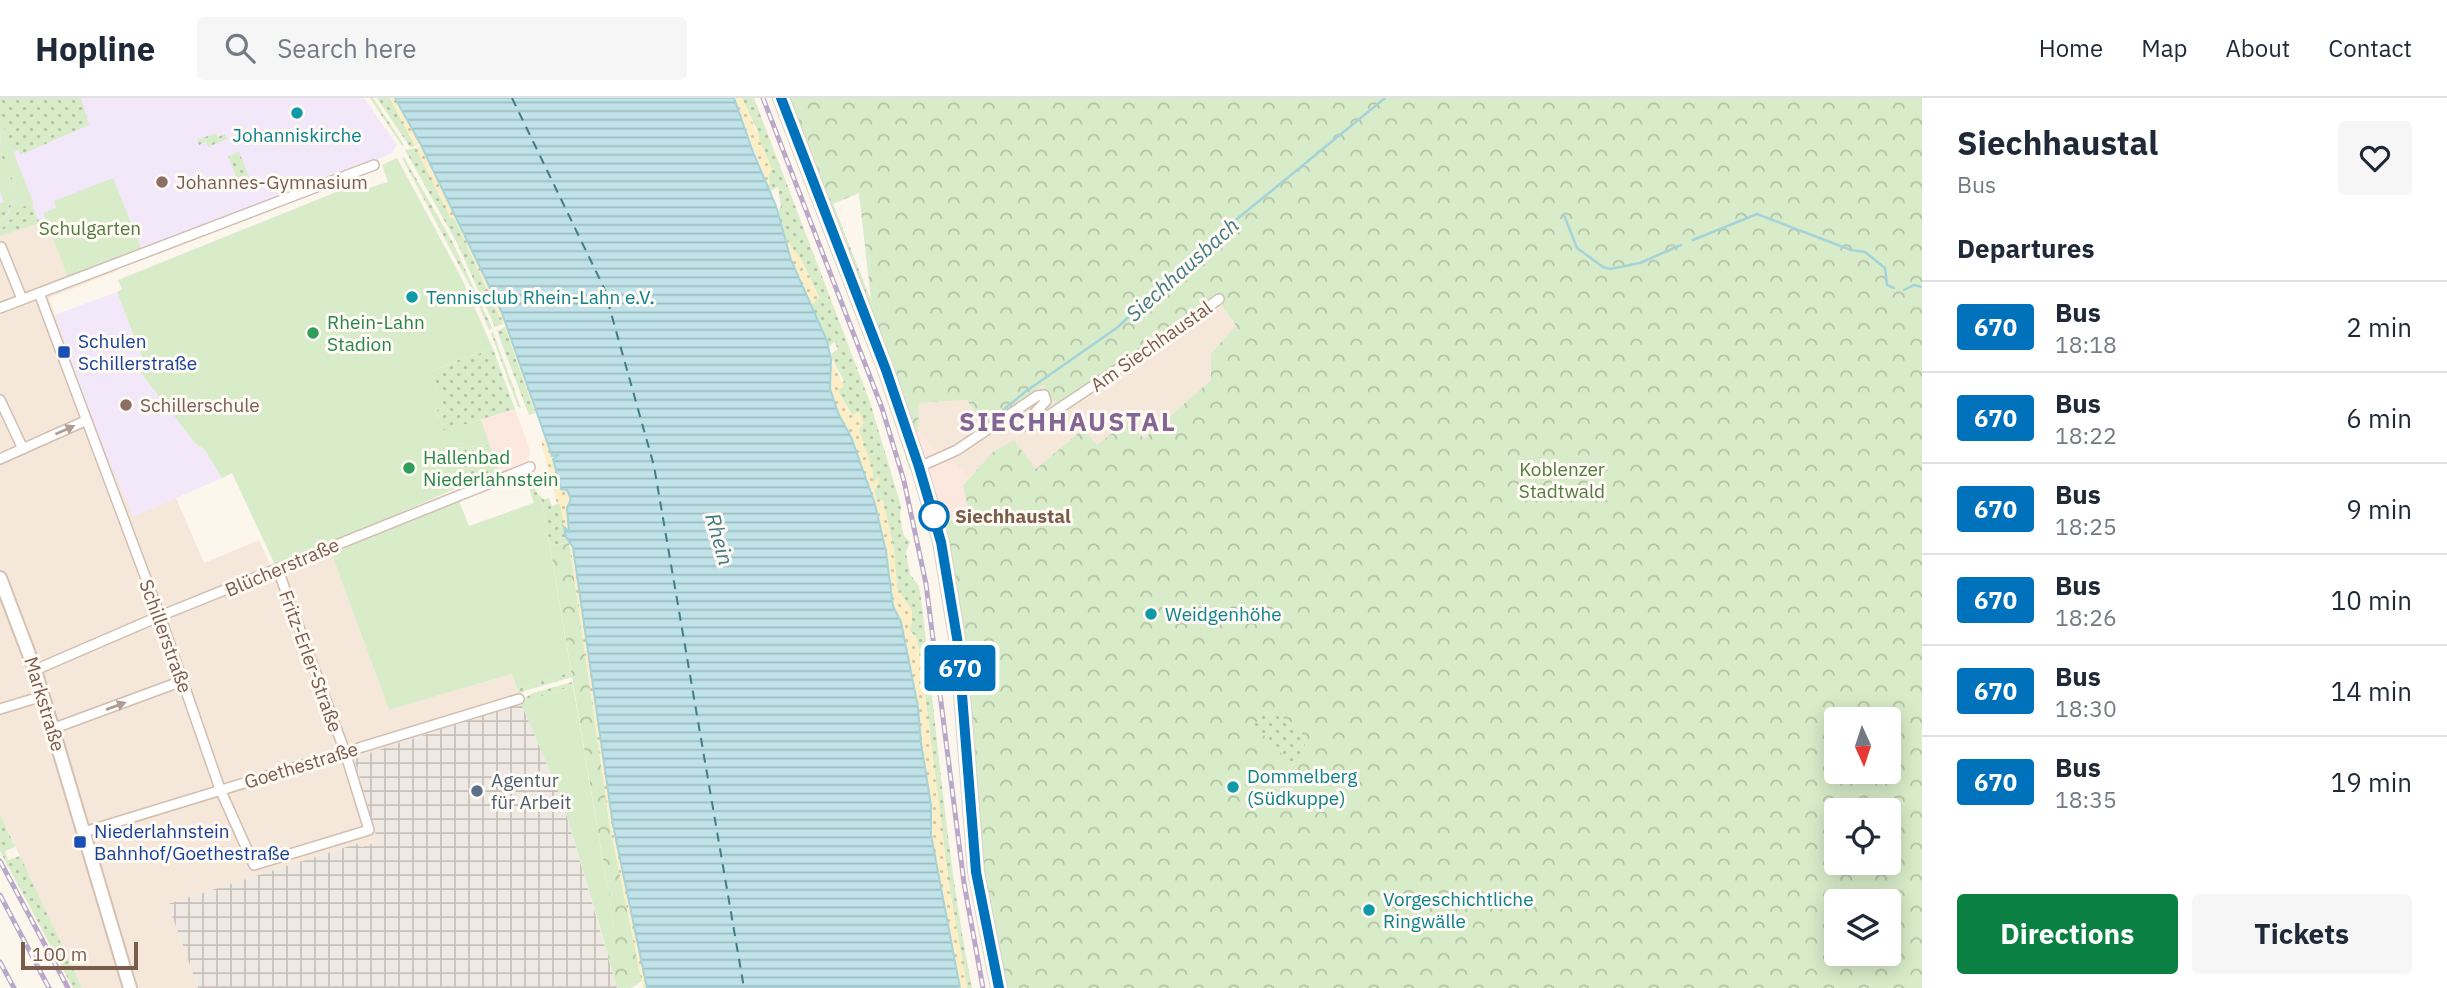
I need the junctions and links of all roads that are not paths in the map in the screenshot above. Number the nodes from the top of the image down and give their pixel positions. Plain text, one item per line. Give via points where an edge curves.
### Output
1 (781, 98) edge
2 (374, 165) dead end
3 (1, 247) edge
4 (39, 293) junction
5 (22, 299) junction
6 (1219, 299) dead end
7 (0, 308) edge
8 (0, 400) edge
9 (85, 421) junction
10 (23, 449) junction
11 (0, 459) edge
12 (530, 467) dead end
13 (919, 467) junction
14 (278, 570) junction
15 (0, 578) edge
16 (160, 616) junction
17 (36, 670) junction
18 (182, 681) junction
19 (43, 696) junction
20 (519, 699) dead end
21 (0, 709) edge
22 (52, 729) junction
23 (345, 752) junction
24 (220, 789) junction
25 (369, 830) joint
26 (84, 832) junction
27 (130, 988) edge
28 (999, 988) edge

1 - 13 main road
2 - 4 street
3 - 5 street
4 - 5 street
4 - 9 street, Schillerstraße
5 - 7 street
6 - 13 street, Am Siechhaustal via 1033,426 1027,421 1046,401 1044,395 957,450
8 - 10 street
10 -> 9 street
9 - 16 street, Schillerstraße
10 - 11 street
12 - 14 street, Blücherstraße
13 - 28 main road via 941,542 954,619 975,860
14 - 16 street, Blücherstraße
14 - 23 street, Fritz-Erler-Straße
15 - 17 street, Markstraße
16 - 17 street, Blücherstraße
16 - 18 street, Schillerstraße
17 - 19 street, Markstraße
22 -> 18 street
18 - 24 street, Schillerstraße
19 - 21 street
19 - 22 street, Markstraße
20 - 23 street, Goethestraße
22 - 26 street, Markstraße
23 - 24 street, Goethestraße
23 - 25 street, Fritz-Erler-Straße
24 - 25 street, Schillerstraße via 254,865
24 - 26 street, Goethestraße
26 - 27 street, Markstraße

